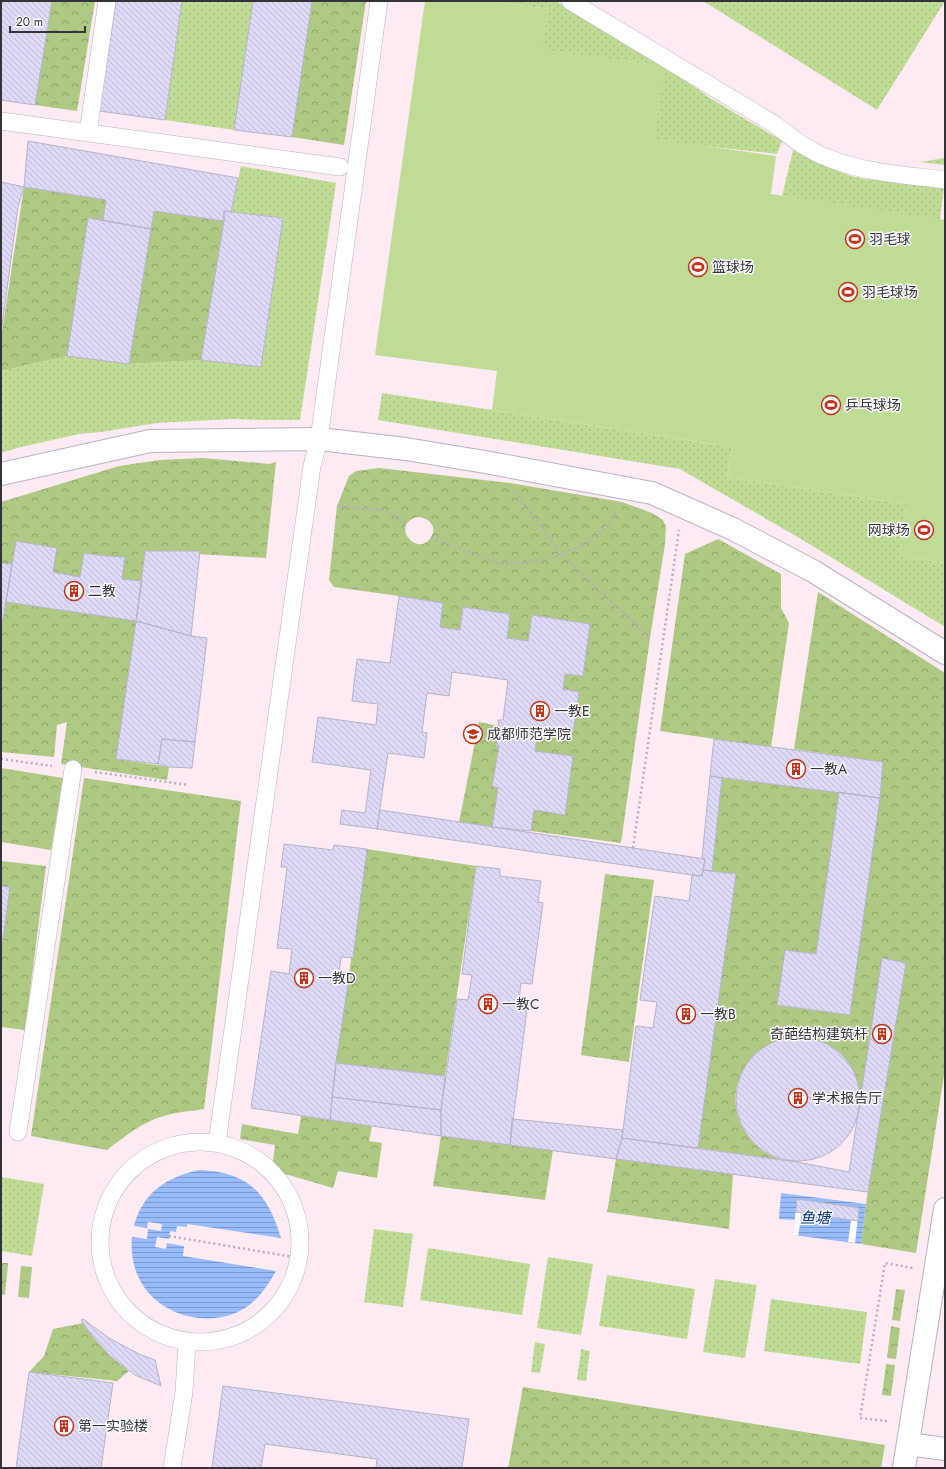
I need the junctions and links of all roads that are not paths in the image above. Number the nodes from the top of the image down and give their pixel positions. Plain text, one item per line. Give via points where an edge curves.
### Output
1 (107, 1) edge
2 (379, 1) edge
3 (570, 1) edge
4 (1, 121) edge
5 (88, 133) junction
6 (340, 167) dead end
7 (945, 180) edge
8 (319, 439) junction
9 (1, 474) edge
10 (945, 653) edge
11 (73, 769) dead end
12 (18, 1132) dead end
13 (217, 1143) junction
14 (945, 1209) edge
15 (939, 1261) edge
16 (187, 1343) junction
17 (910, 1434) junction
18 (945, 1449) edge
19 (172, 1468) edge
20 (904, 1468) edge

1 - 5 street
2 - 8 street
3 - 7 street via 828,158 859,168
4 - 5 street
5 - 6 street
8 - 9 street via 150,441
8 - 10 street via 493,463 652,493 733,529 813,571
8 - 13 street via 312,466
11 - 12 street
13 - 16 street via 252,1154 278,1177 296,1206 302,1240 296,1274 279,1305 254,1328 222,1341
13 - 16 street via 189,1142 158,1151 131,1169 111,1195 101,1226 100,1258 110,1289 129,1315 156,1333
14 - 15 street
15 - 17 street
16 - 19 street via 184,1392
17 - 18 street
17 - 20 street

